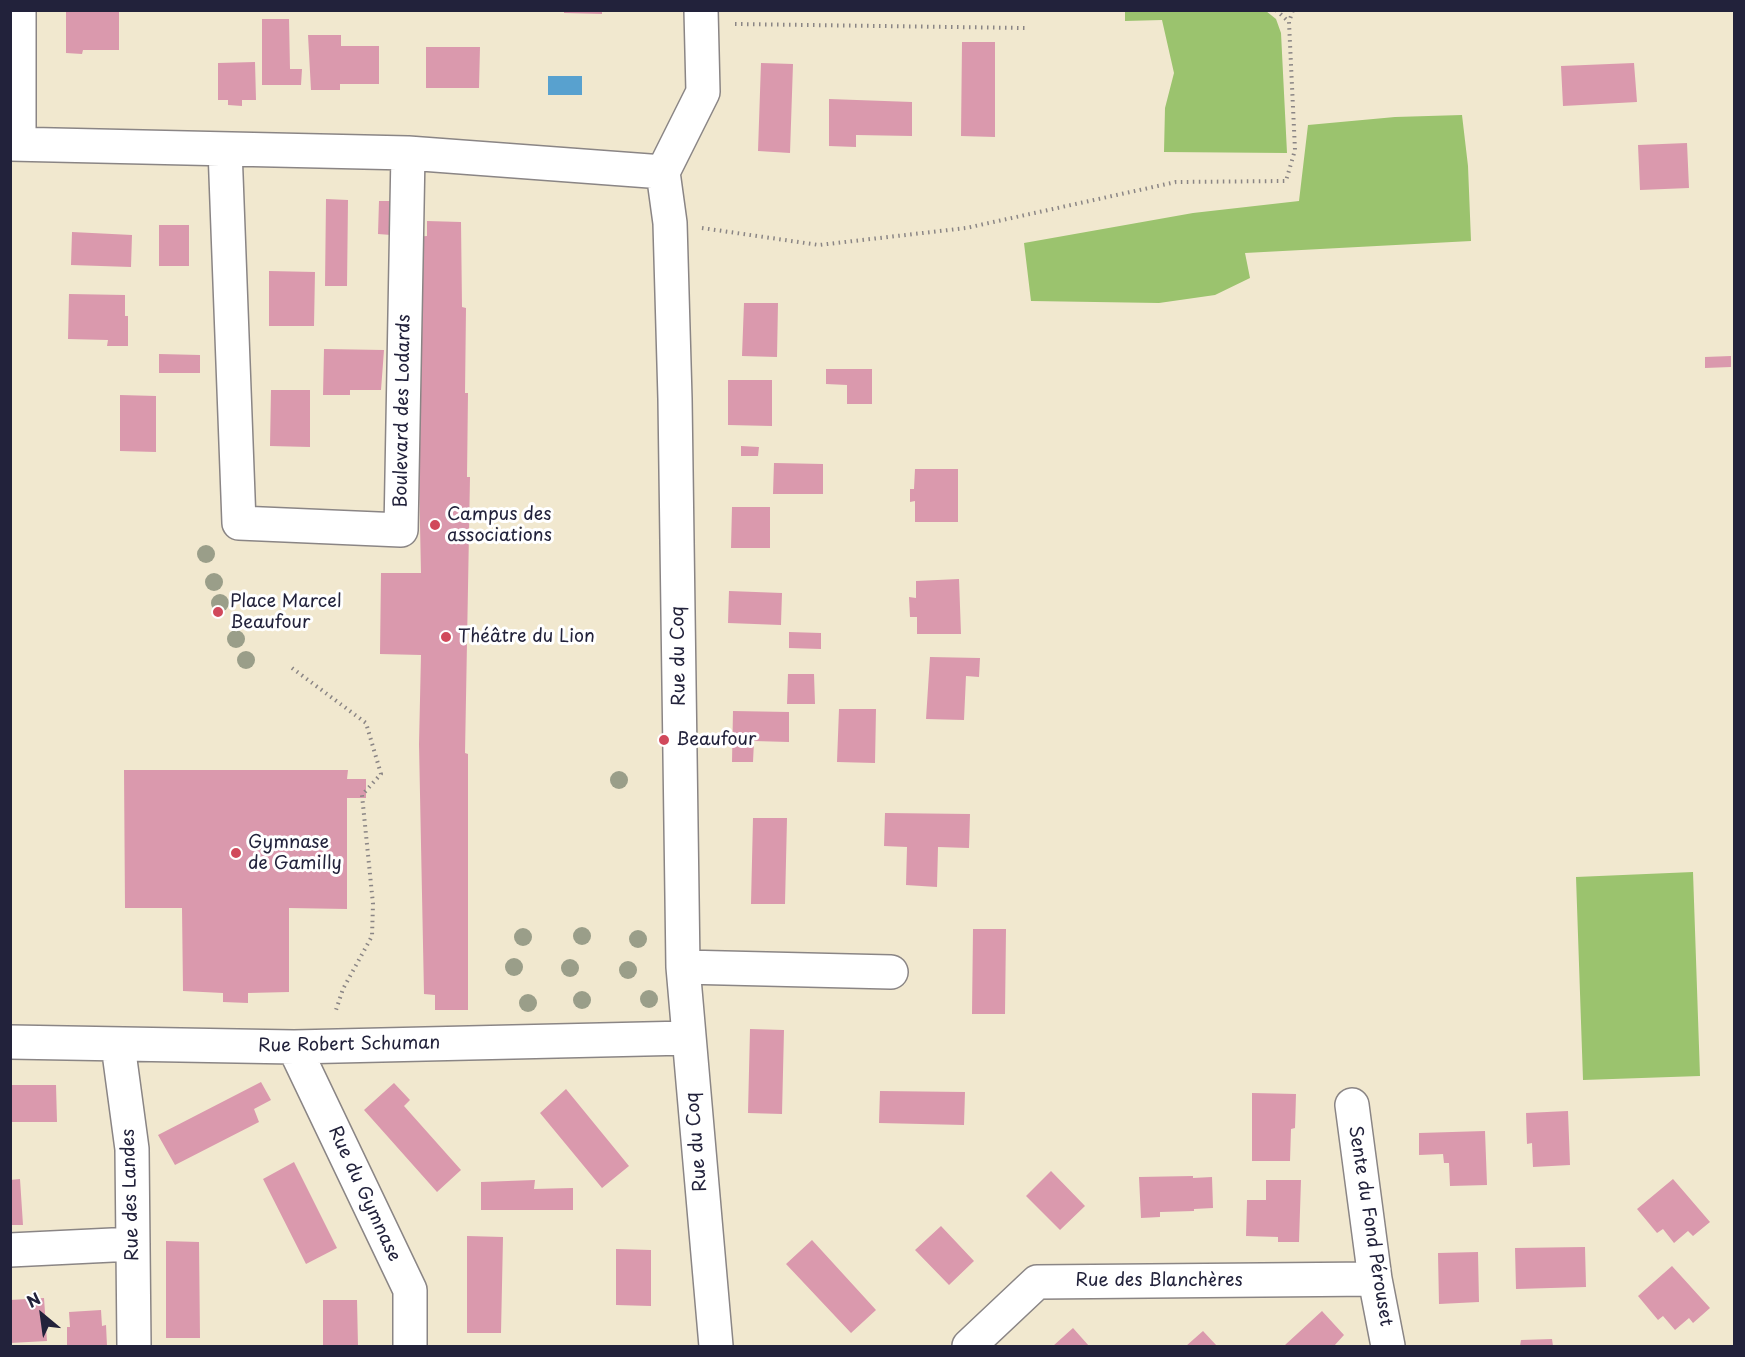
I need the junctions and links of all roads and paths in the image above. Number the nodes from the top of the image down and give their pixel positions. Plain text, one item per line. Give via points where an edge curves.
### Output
1 (19, 10) edge
2 (1276, 10) edge
3 (1293, 10) edge
4 (701, 17) edge
5 (1289, 22) junction
6 (1025, 28) dead end
7 (15, 144) edge
8 (225, 149) junction
9 (408, 153) junction
10 (663, 172) junction
11 (693, 226) dead end
12 (292, 668) dead end
13 (683, 967) junction
14 (891, 972) dead end
15 (336, 1010) dead end
16 (688, 1038) junction
17 (10, 1042) edge
18 (118, 1045) junction
19 (294, 1047) junction
20 (1352, 1105) dead end
21 (133, 1244) junction
22 (10, 1250) edge
23 (1376, 1279) junction
24 (134, 1347) edge
25 (410, 1347) edge
26 (716, 1347) edge
27 (969, 1347) edge
28 (1388, 1347) edge

1 - 7 street
2 - 5 path
3 - 5 path
4 - 6 path
4 - 10 street via 703,92
5 - 11 path via 1295,150 1286,182 1176,182 966,228 819,244
7 - 8 street
8 - 9 street
8 - 9 street, Boulevard des Lodards via 240,523 401,530
9 - 10 street
10 - 13 street, Rue du Coq via 670,223 675,399
12 - 15 path via 366,723 381,774 362,795 373,904 372,936
13 - 14 street
13 - 16 street, Rue du Coq
16 - 19 street, Rue Robert Schuman
16 - 26 street, Rue du Coq
17 - 18 street, Rue Robert Schuman
18 - 19 street, Rue Robert Schuman
18 - 21 street, Rue des Landes via 132,1149
19 - 25 street, Rue du Gymnase via 410,1290
20 - 23 street, Sente du Fond Pérouset
21 - 22 street
21 - 24 street, Rue des Landes
23 - 27 street, Rue des Blanchères via 1037,1282
23 - 28 street, Sente du Fond Pérouset

